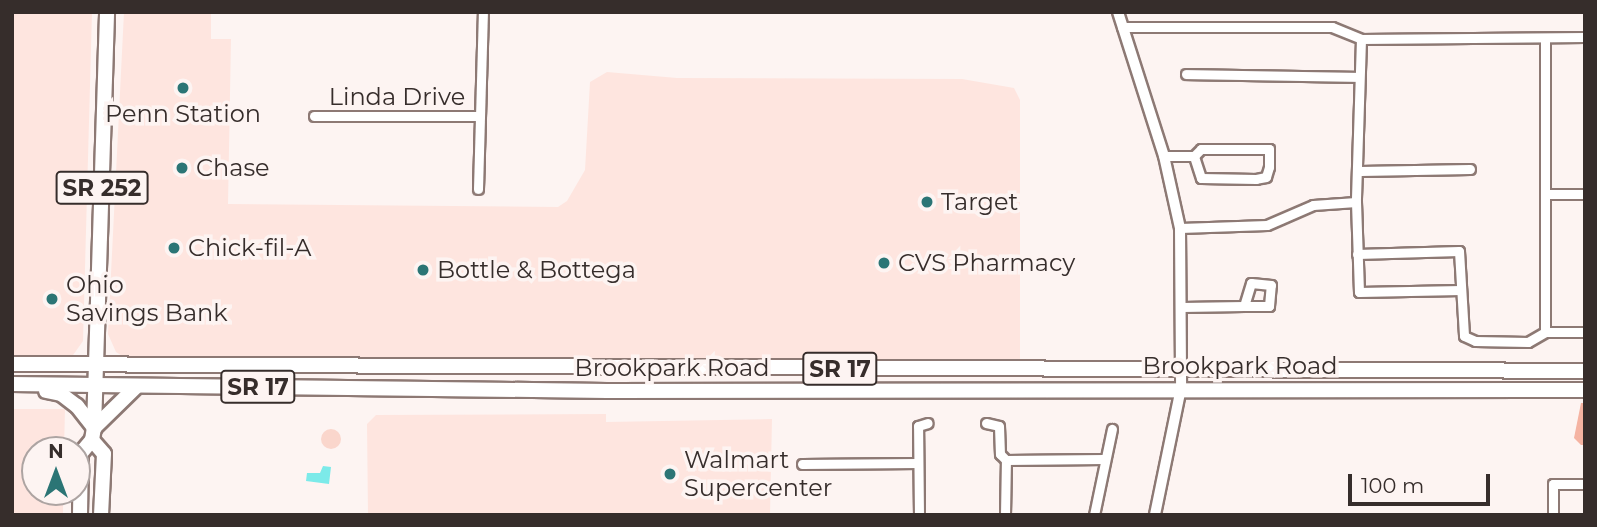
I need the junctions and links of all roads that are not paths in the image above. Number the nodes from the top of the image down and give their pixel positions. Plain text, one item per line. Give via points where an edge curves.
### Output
1 (107, 12) edge
2 (484, 12) edge
3 (1118, 12) edge
4 (1122, 27) junction
5 (1585, 37) edge
6 (1545, 38) junction
7 (1361, 39) junction
8 (1186, 74) dead end
9 (1358, 77) junction
10 (314, 116) dead end
11 (480, 117) junction
12 (1164, 156) junction
13 (1194, 156) junction
14 (1470, 169) dead end
15 (1360, 172) junction
16 (478, 189) dead end
17 (1546, 194) junction
18 (1585, 194) edge
19 (1356, 202) junction
20 (1180, 228) junction
21 (1357, 254) junction
22 (1461, 290) junction
23 (1244, 306) dead end
24 (1182, 307) junction
25 (1545, 332) junction
26 (1585, 332) edge
27 (12, 364) edge
28 (96, 364) junction
29 (1180, 370) junction
30 (1585, 371) edge
31 (15, 384) edge
32 (95, 385) junction
33 (137, 386) junction
34 (1181, 388) junction
35 (1585, 390) edge
36 (928, 423) dead end
37 (986, 423) dead end
38 (1112, 429) dead end
39 (93, 434) junction
40 (1104, 459) junction
41 (1006, 460) junction
42 (918, 463) junction
43 (802, 464) dead end
44 (1585, 484) edge
45 (80, 515) edge
46 (102, 515) edge
47 (919, 515) edge
48 (1005, 515) edge
49 (1094, 515) edge
50 (1155, 515) edge
51 (1553, 515) edge

1 - 28 main road, SR 252
2 - 11 street
3 - 4 street
4 - 7 street via 1332,27
4 - 12 street
5 - 6 street
6 - 7 street
6 - 17 street
7 - 9 street
8 - 9 street
9 - 15 street
10 - 11 street, Linda Drive
11 - 16 street
12 - 13 street
12 - 20 street
13 - 13 street via 1200,149 1269,149 1269,167 1266,177 1256,179 1201,178
14 - 15 street
15 - 19 street
17 - 18 street
17 - 25 street
19 - 20 street via 1313,205 1267,225
19 - 21 street
20 - 24 street
21 - 22 street via 1359,292
21 - 22 street via 1459,251
22 - 25 street via 1464,336 1475,341 1528,342
23 - 24 street
24 - 29 street
25 - 26 street
27 - 28 main road, Brookpark Road / SR 17
28 - 29 main road, Brookpark Road / SR 17
28 - 32 main road, SR 252
29 - 30 main road, Brookpark Road / SR 17
29 - 34 street
31 - 32 main road, Brookpark Road / SR 17
31 - 39 main road via 61,394
32 - 33 main road, Brookpark Road / SR 17
32 - 39 main road, SR 252
33 - 34 main road, Brookpark Road / SR 17 via 607,391
33 - 39 main road
34 - 35 main road, Brookpark Road / SR 17
34 - 50 street
36 - 42 street via 918,426
37 - 41 street via 999,426 1000,454
38 - 40 street
39 - 45 main road, SR 252 via 81,453
39 - 46 main road, SR 252 via 104,454
40 - 41 street
40 - 49 street
41 - 48 street
42 - 43 street
42 - 47 street
44 - 51 street via 1553,484

